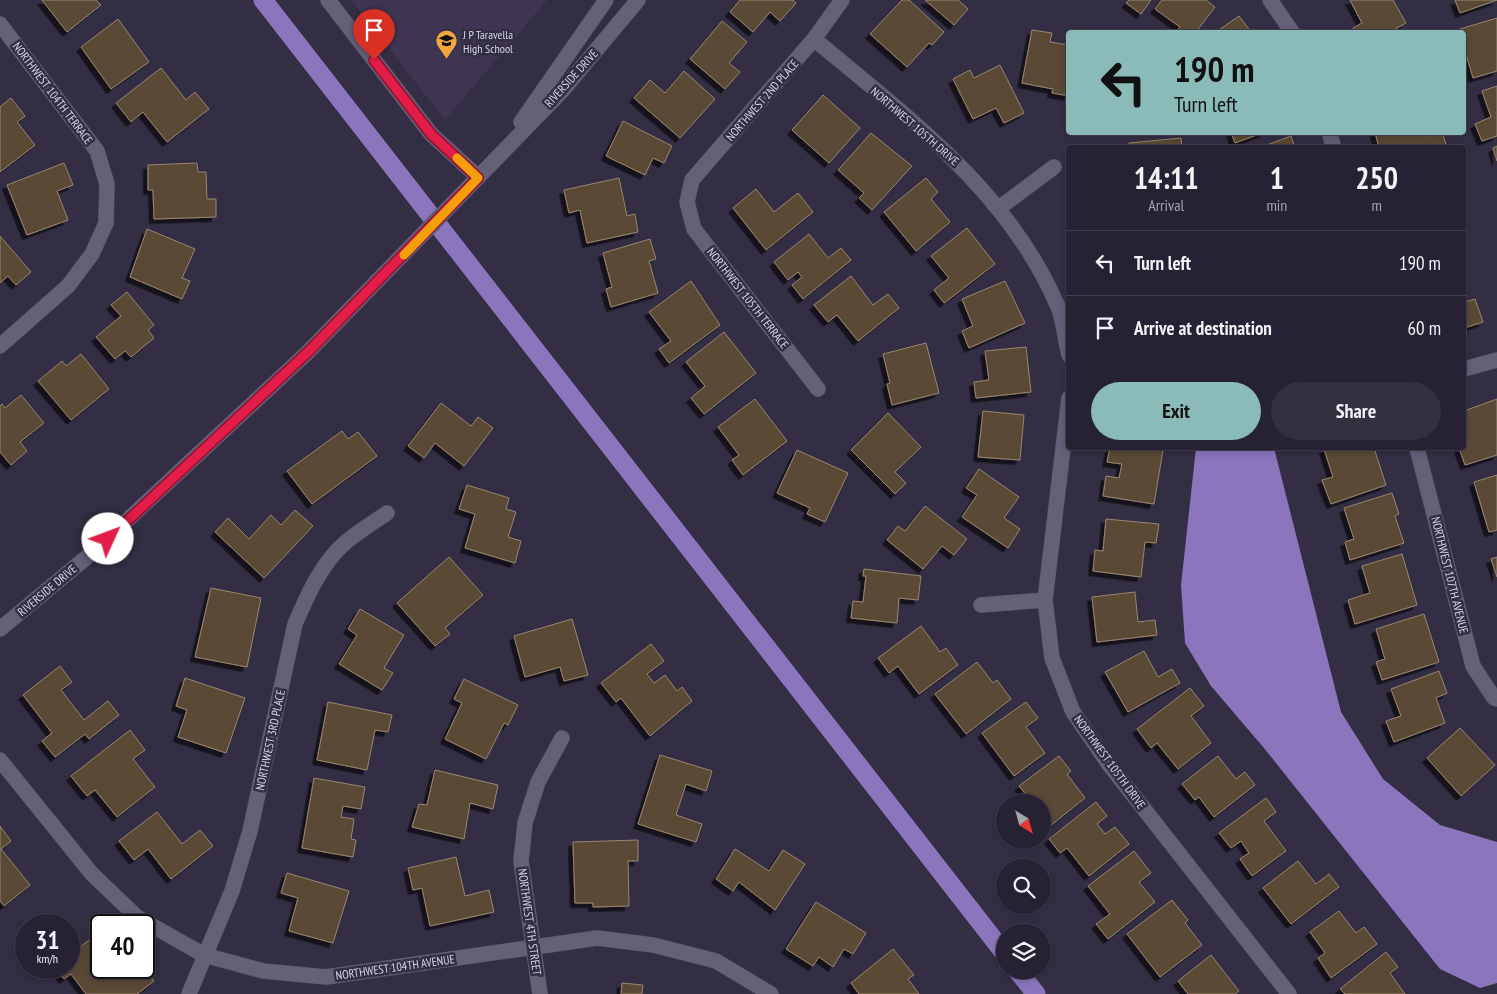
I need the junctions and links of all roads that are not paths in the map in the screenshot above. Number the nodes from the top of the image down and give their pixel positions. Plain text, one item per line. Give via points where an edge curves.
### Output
1 (328, 0) edge
2 (603, 0) edge
3 (842, 0) edge
4 (1270, 0) edge
5 (636, 2) edge
6 (0, 24) edge
7 (1291, 30) edge
8 (814, 39) junction
9 (500, 152) junction
10 (1054, 167) dead end
11 (478, 178) junction
12 (687, 202) joint
13 (1000, 208) junction
14 (1066, 342) edge
15 (0, 346) edge
16 (1497, 360) edge
17 (1466, 368) edge
18 (818, 388) dead end
19 (1066, 422) edge
20 (1418, 450) edge
21 (388, 513) dead end
22 (1044, 600) junction
23 (981, 605) dead end
24 (0, 629) edge
25 (1495, 699) edge
26 (562, 738) dead end
27 (0, 760) edge
28 (534, 946) junction
29 (204, 956) junction
30 (189, 994) edge
31 (540, 994) edge
32 (771, 994) edge
33 (1288, 994) edge

1 - 11 street via 431,134
2 - 5 street
2 - 9 street, RIVERSIDE DRIVE
3 - 8 street, NORTHWEST 2ND PLACE
4 - 7 street
5 - 9 street, RIVERSIDE DRIVE via 562,91
6 - 15 street, NORTHWEST 104TH TERRACE via 97,151 107,184 106,223 92,254 68,286
8 - 12 street, NORTHWEST 2ND PLACE via 692,180
8 - 13 street, NORTHWEST 105TH DRIVE via 948,152
9 - 11 street, RIVERSIDE DRIVE
10 - 13 street
11 - 24 street, RIVERSIDE DRIVE via 402,258 229,427 93,552
12 - 18 street, NORTHWEST 105TH TERRACE via 694,229
13 - 14 street, NORTHWEST 105TH DRIVE via 1031,255 1058,308
16 - 17 street
19 - 22 street, NORTHWEST 105TH DRIVE
20 - 25 street, NORTHWEST 107TH AVENUE via 1474,666
21 - 29 street, NORTHWEST 3RD PLACE via 345,543 306,597 295,624 250,831 232,891
22 - 23 street
22 - 33 street, NORTHWEST 105TH DRIVE via 1052,658 1073,712 1108,763
26 - 28 street, NORTHWEST 4TH STREET via 538,782 525,823 521,861
27 - 29 street, NORTHWEST 104TH AVENUE via 92,874 137,917
28 - 29 street, NORTHWEST 104TH AVENUE via 326,977 263,971
28 - 31 street, NORTHWEST 4TH STREET
28 - 32 street, NORTHWEST 104TH AVENUE via 597,938 653,945 716,961
29 - 30 street, NORTHWEST 3RD PLACE

